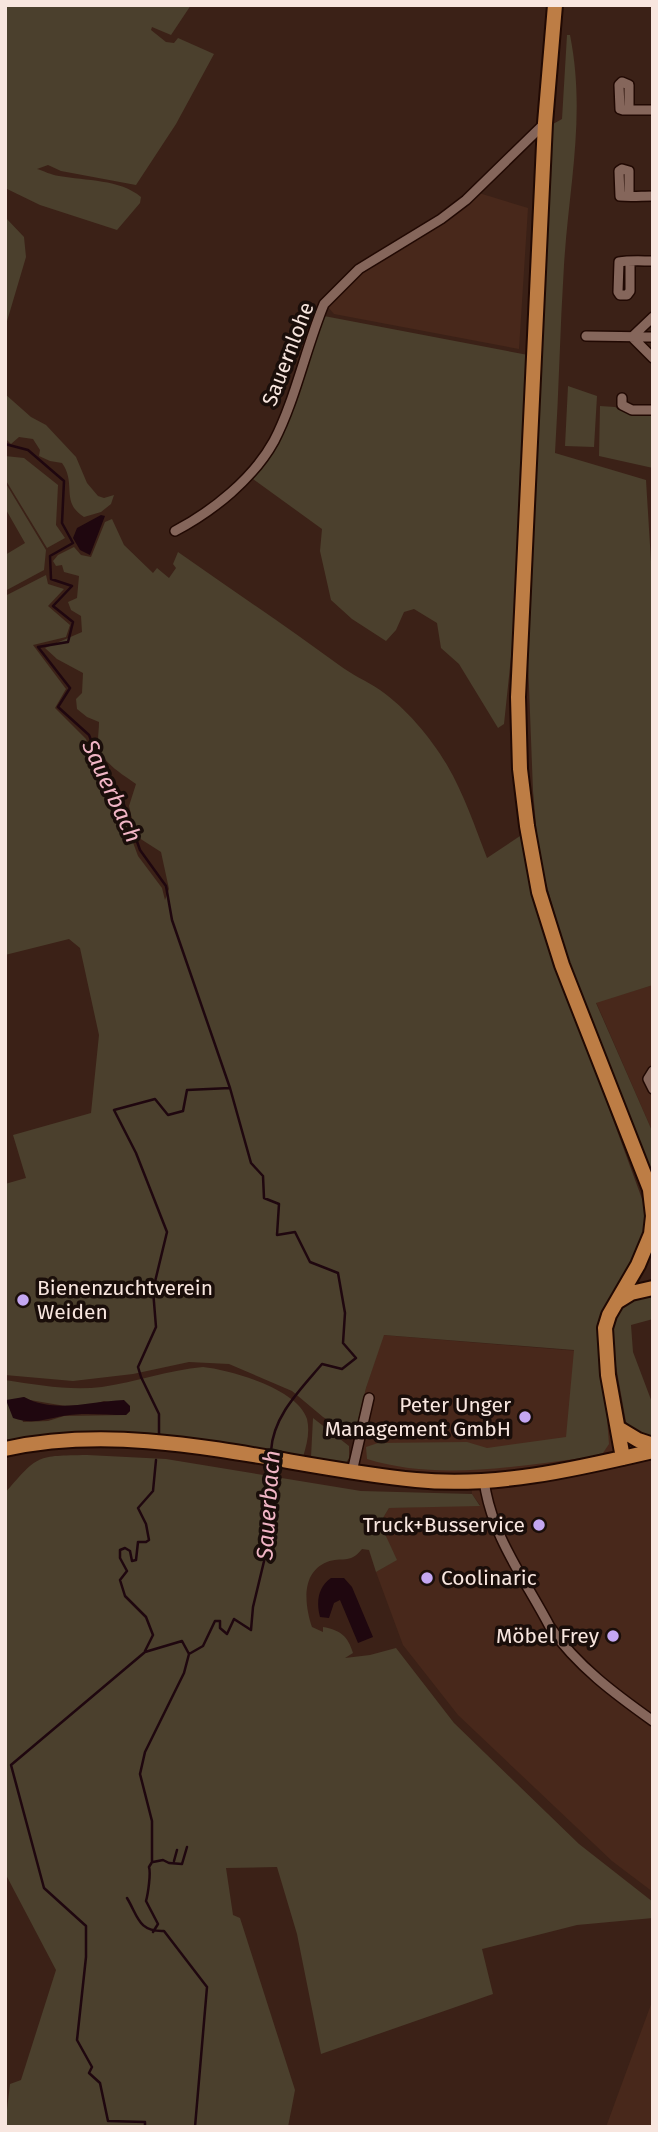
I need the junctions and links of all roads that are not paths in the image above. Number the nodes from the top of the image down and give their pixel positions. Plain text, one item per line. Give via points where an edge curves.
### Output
1 (555, 5) edge
2 (629, 110) dead end
3 (653, 110) edge
4 (545, 122) junction
5 (629, 196) dead end
6 (653, 196) edge
7 (630, 261) dead end
8 (653, 261) edge
9 (653, 317) edge
10 (586, 336) dead end
11 (632, 337) junction
12 (653, 337) edge
13 (653, 358) edge
14 (622, 398) dead end
15 (653, 410) edge
16 (175, 531) dead end
17 (653, 1071) edge
18 (653, 1088) edge
19 (651, 1193) edge
20 (653, 1288) edge
21 (617, 1302) junction
22 (369, 1398) dead end
23 (618, 1428) junction
24 (653, 1445) edge
25 (5, 1449) edge
26 (653, 1451) edge
27 (623, 1458) junction
28 (352, 1472) junction
29 (484, 1480) junction
30 (653, 1721) edge

1 - 4 main road
2 - 3 street
4 - 16 street, Sauernlohe via 466,200 359,269 324,304 274,441 246,478 201,517
4 - 19 main road via 518,696 520,769 539,891 562,965
5 - 6 street
7 - 8 street
9 - 11 street
10 - 11 street
11 - 12 street
11 - 13 street
14 - 15 street via 627,408
17 - 18 street via 648,1079
19 - 21 main road via 651,1234
20 - 21 main road
21 - 23 main road via 604,1340
22 - 28 street
23 - 24 main road
23 - 27 main road
25 - 28 main road via 94,1439 176,1444
26 - 27 main road
27 - 29 main road via 541,1475
28 - 29 main road via 418,1480
29 - 30 street via 497,1533 558,1640 601,1683

